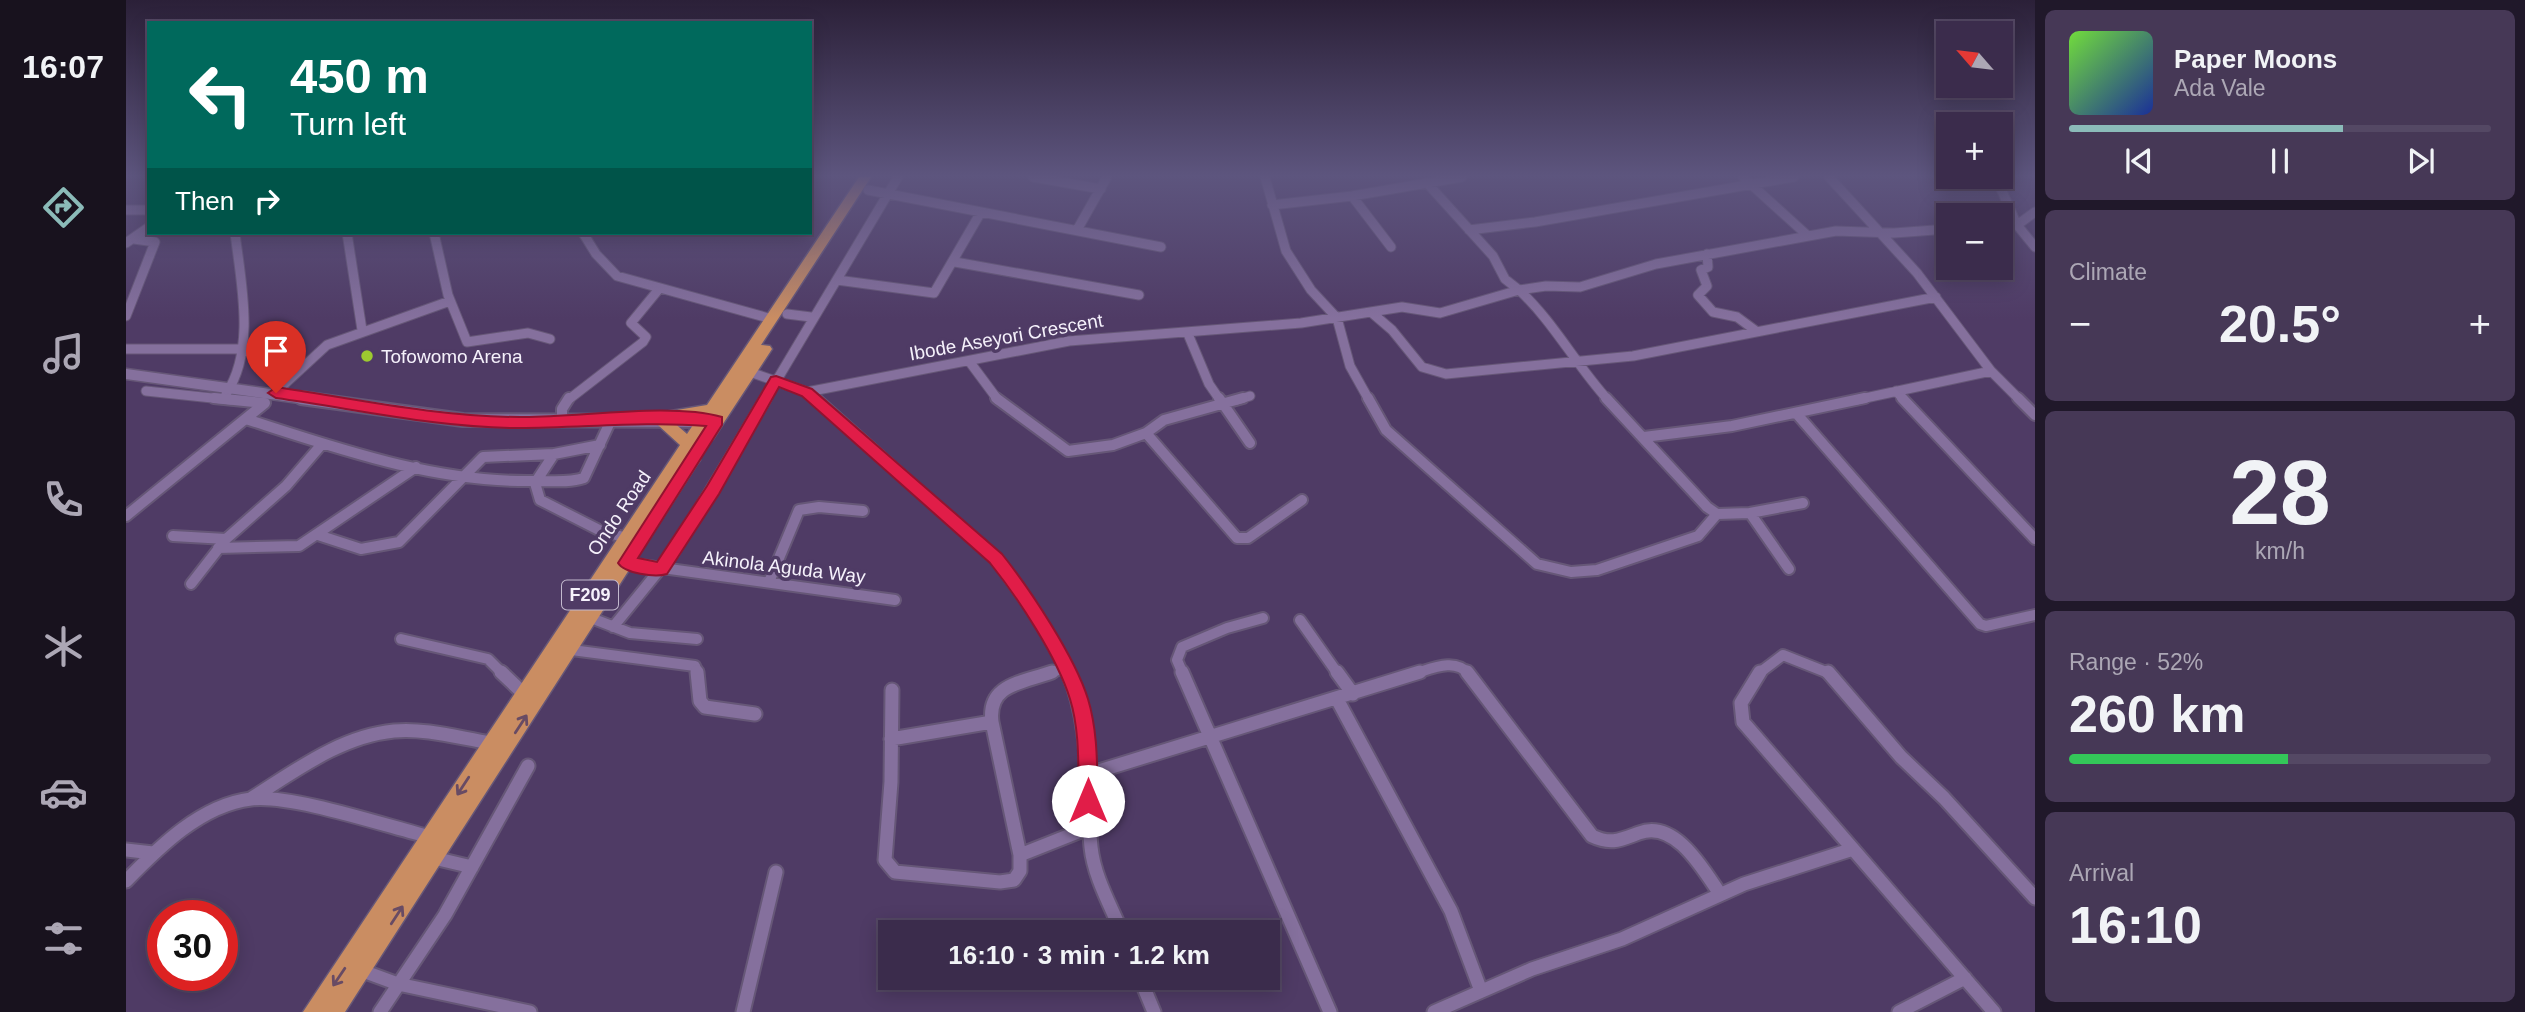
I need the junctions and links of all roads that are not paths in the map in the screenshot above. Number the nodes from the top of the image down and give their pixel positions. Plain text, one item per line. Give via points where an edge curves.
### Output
1 (841, 224) edge
2 (871, 224) edge
3 (975, 224) edge
4 (1046, 224) edge
5 (1080, 224) edge
6 (1277, 224) edge
7 (1374, 224) edge
8 (1464, 224) edge
9 (1509, 224) edge
10 (1795, 224) edge
11 (1874, 224) edge
12 (2013, 225) edge
13 (2017, 225) joint
14 (147, 228) edge
15 (1936, 229) edge
16 (1077, 230) junction
17 (1469, 230) junction
18 (1881, 231) junction
19 (235, 235) edge
20 (349, 235) edge
21 (434, 235) edge
22 (584, 235) edge
23 (1808, 236) junction
24 (130, 241) edge
25 (1161, 247) dead end
26 (1391, 247) dead end
27 (2035, 247) edge
28 (1707, 254) junction
29 (955, 262) junction
30 (837, 280) junction
31 (659, 289) junction
32 (1518, 290) junction
33 (1139, 295) dead end
34 (1936, 297) junction
35 (450, 301) junction
36 (1371, 312) junction
37 (126, 316) edge
38 (779, 317) junction
39 (811, 317) junction
40 (1337, 318) junction
41 (362, 330) junction
42 (1756, 331) junction
43 (1188, 334) junction
44 (550, 339) dead end
45 (126, 349) edge
46 (242, 349) junction
47 (969, 361) junction
48 (1574, 362) junction
49 (304, 363) junction
50 (1991, 371) junction
51 (750, 372) junction
52 (128, 375) edge
53 (776, 380) junction
54 (232, 388) junction
55 (146, 391) dead end
56 (1896, 391) junction
57 (807, 392) junction
58 (276, 393) junction
59 (1250, 396) dead end
60 (221, 398) junction
61 (1221, 404) junction
62 (1797, 413) junction
63 (2035, 415) edge
64 (660, 419) junction
65 (249, 420) junction
66 (611, 420) junction
67 (562, 421) junction
68 (709, 422) junction
69 (1146, 433) junction
70 (1644, 437) junction
71 (1250, 443) dead end
72 (322, 444) junction
73 (600, 445) junction
74 (690, 445) junction
75 (554, 454) junction
76 (416, 467) junction
77 (462, 476) junction
78 (536, 483) junction
79 (1302, 500) dead end
80 (1803, 503) dead end
81 (863, 511) dead end
82 (1750, 513) junction
83 (1717, 514) junction
84 (126, 516) edge
85 (318, 535) junction
86 (173, 536) dead end
87 (627, 538) junction
88 (2035, 539) edge
89 (222, 544) junction
90 (626, 563) junction
91 (661, 569) junction
92 (1789, 569) dead end
93 (769, 582) junction
94 (191, 584) dead end
95 (895, 600) dead end
96 (2035, 615) edge
97 (591, 618) junction
98 (1263, 618) dead end
99 (1300, 620) dead end
100 (613, 626) junction
101 (401, 639) dead end
102 (696, 639) dead end
103 (562, 648) junction
104 (1066, 667) junction
105 (892, 690) dead end
106 (524, 694) junction
107 (1353, 695) junction
108 (1337, 699) junction
109 (755, 714) dead end
110 (992, 722) junction
111 (1213, 738) junction
112 (891, 739) junction
113 (491, 743) junction
114 (528, 766) dead end
115 (1089, 774) junction
116 (249, 799) junction
117 (1088, 828) junction
118 (430, 837) junction
119 (1853, 849) junction
120 (126, 850) edge
121 (153, 853) junction
122 (1020, 855) junction
123 (434, 858) junction
124 (472, 867) junction
125 (776, 872) dead end
126 (126, 881) edge
127 (1720, 894) junction
128 (2035, 898) edge
129 (1117, 920) edge
130 (360, 970) junction
131 (1965, 978) junction
132 (398, 984) junction
133 (1145, 990) edge
134 (1481, 992) junction
135 (314, 1012) edge
136 (332, 1012) edge
137 (380, 1012) edge
138 (530, 1012) edge
139 (743, 1012) edge
140 (1154, 1012) edge
141 (1330, 1012) edge
142 (1434, 1012) edge
143 (1899, 1012) edge
144 (1994, 1012) edge

1 - 38 main road, Ondo Road / F209
2 - 30 street
3 - 29 street
4 - 16 street
5 - 16 street
6 - 40 street via 1296,269
7 - 26 street
8 - 17 street
9 - 17 street
10 - 23 street
11 - 18 street
12 - 13 street
13 - 27 street
14 - 24 street
15 - 18 street, Ibode Aseyori Crescent
16 - 25 street
17 - 32 street via 1493,257 1504,279
18 - 23 street, Ibode Aseyori Crescent
18 - 34 street
19 - 46 street
20 - 41 street
21 - 35 street
22 - 31 street via 617,276
23 - 28 street, Ibode Aseyori Crescent
24 - 37 street via 155,242
28 - 32 street, Ibode Aseyori Crescent via 1580,287
28 - 42 street via 1708,267 1701,270 1707,286 1698,295 1713,312 1732,316
29 - 30 street via 931,294
29 - 33 street
30 - 39 street
31 - 38 street
31 - 67 street via 631,323 644,333 643,342 571,394 562,409
32 - 36 street, Ibode Aseyori Crescent via 1440,313 1402,307
32 - 48 street
34 - 42 street
34 - 50 street
35 - 41 street
35 - 44 street via 467,342 528,333
36 - 40 street, Ibode Aseyori Crescent
36 - 48 street via 1422,367 1434,373
38 - 39 street
38 - 51 main road, Ondo Road / F209
38 - 68 main road, Ondo Road / F209
39 - 53 street
40 - 43 street, Ibode Aseyori Crescent
40 - 83 street via 1350,366 1386,430 1537,564 1571,572 1615,565 1698,536
41 - 49 street via 327,345
42 - 48 street via 1633,356
43 - 47 street, Ibode Aseyori Crescent via 1077,340
43 - 61 street
45 - 46 street
46 - 49 street via 285,355
46 - 54 street
47 - 57 street, Ibode Aseyori Crescent
47 - 69 street via 996,398 1065,451 1113,445
48 - 70 street
49 - 58 street
50 - 56 street
50 - 63 street
51 - 53 street
51 - 68 main road, Ondo Road / F209
52 - 54 street
53 - 57 street
53 - 91 street
54 - 58 street
54 - 60 street
55 - 60 street
56 - 62 street
56 - 88 street
57 - 104 street via 996,559
58 - 67 street via 463,420
59 - 61 street
60 - 65 street via 264,402
61 - 69 street via 1164,420
61 - 71 street
62 - 70 street
62 - 96 street via 1980,624
64 - 66 street
64 - 68 main road
64 - 68 street
64 - 74 main road
65 - 72 street
65 - 84 street
66 - 67 street
66 - 73 street
68 - 74 main road, Ondo Road / F209
68 - 90 main road, Ondo Road / F209
69 - 79 street via 1237,538 1248,538
70 - 83 street
72 - 76 street
72 - 89 street via 286,486
73 - 75 street
73 - 78 street via 580,480
74 - 87 main road, Ondo Road / F209
75 - 77 street via 489,455
75 - 78 street
76 - 77 street
76 - 85 street
77 - 78 street
77 - 85 street via 400,542 361,549
78 - 87 street via 537,496 548,505 601,531
80 - 82 street
81 - 93 street via 799,510
82 - 83 street
82 - 92 street
85 - 89 street via 293,548
86 - 89 street
87 - 103 main road, Ondo Road / F209
89 - 94 street
90 - 91 street, Akinola Aguda Way
90 - 97 main road, Ondo Road / F209
91 - 93 street, Akinola Aguda Way
91 - 100 street
93 - 95 street, Akinola Aguda Way
97 - 100 street
97 - 103 main road, Ondo Road / F209
98 - 111 street via 1227,628 1178,651 1177,660
99 - 107 street
100 - 102 street via 658,638
101 - 106 street via 488,659
103 - 106 main road, Ondo Road / F209
103 - 109 street via 695,666 705,707
123 -> 103 main road, Ondo Road / F209
104 - 110 street via 999,691 990,706
104 - 115 street via 1079,698
105 - 112 street
106 - 113 main road, Ondo Road / F209
107 - 108 street
107 - 127 street via 1445,665 1465,669 1592,836 1621,843 1651,830 1662,833 1689,852
108 - 111 street
108 - 134 street via 1451,911
110 - 112 street
110 - 122 street
111 - 115 street
111 - 141 street via 1295,941
112 - 122 street via 885,860 889,869 1000,882 1014,880 1020,871
113 - 116 street via 414,731 376,735 345,744
113 -> 118 main road, Ondo Road / F209
114 - 124 street
115 - 117 street
116 - 118 street via 278,799
116 - 121 street via 201,817
117 - 122 street
117 - 129 street via 1096,871
118 -> 135 main road, Ondo Road / F209
119 - 127 street
119 - 128 street via 1739,715 1748,687 1760,671 1783,656 1830,673 1901,757 1944,797
119 - 131 street
120 - 121 street
121 - 126 street
123 - 124 street
130 -> 123 main road, Ondo Road / F209
124 - 132 street
125 - 139 street
127 - 134 street via 1622,939
130 - 132 street
130 - 136 main road, Ondo Road / F209
131 - 143 street
131 - 144 street
132 - 137 street
132 - 138 street
133 - 140 street
134 - 142 street

